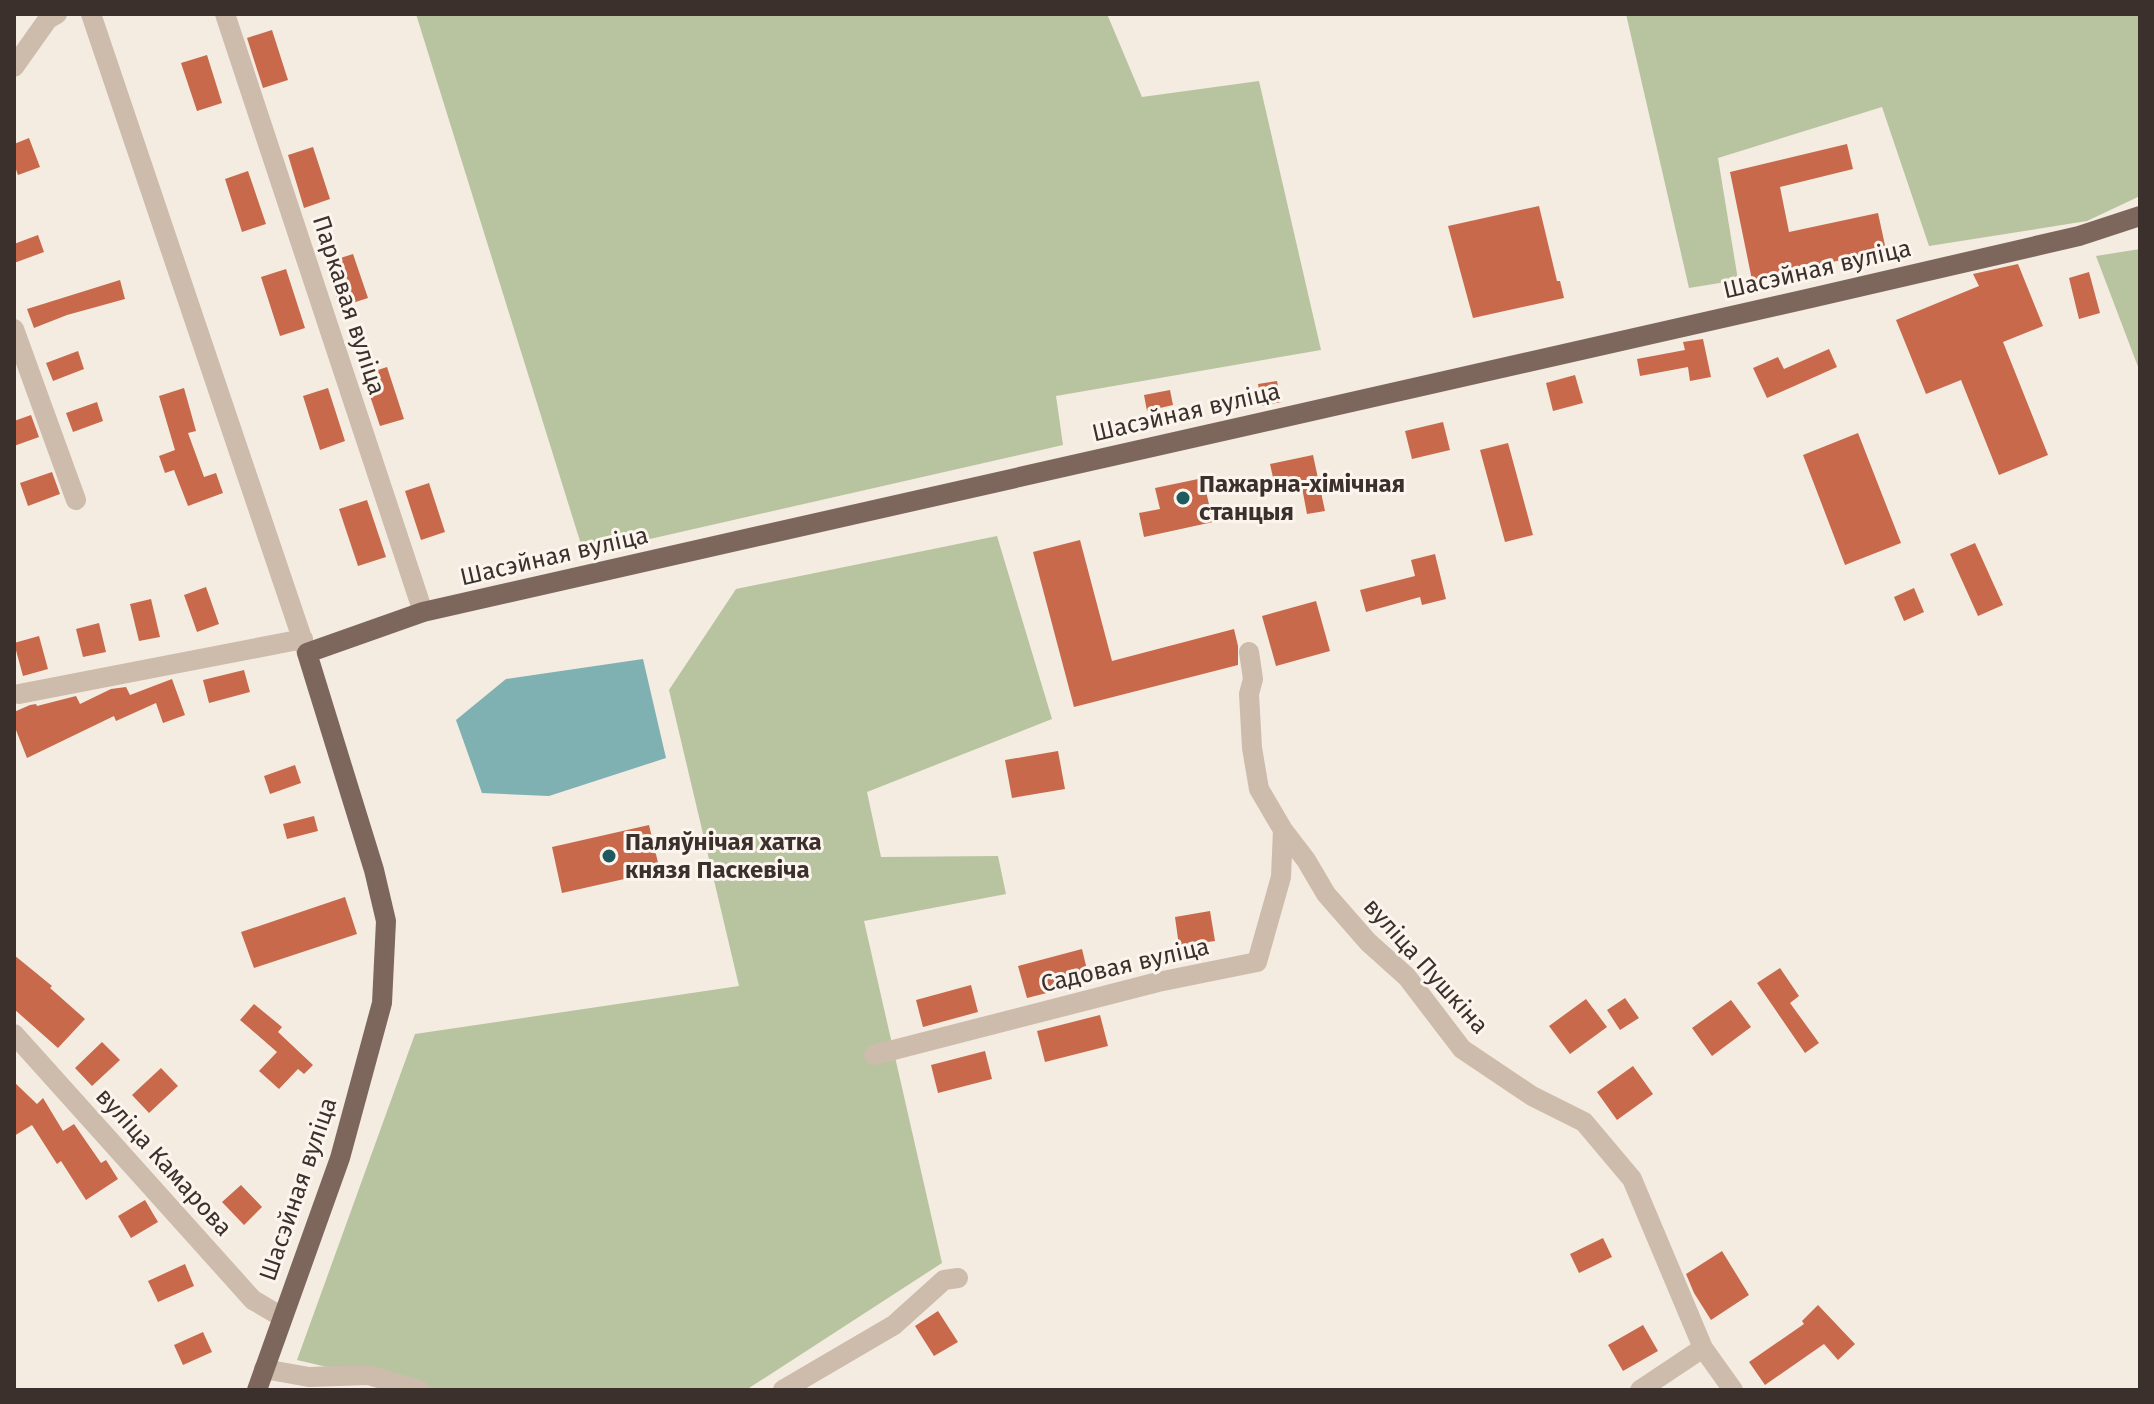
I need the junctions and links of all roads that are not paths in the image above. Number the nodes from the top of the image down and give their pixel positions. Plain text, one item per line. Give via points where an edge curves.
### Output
1 (57, 14) edge
2 (91, 14) edge
3 (225, 14) edge
4 (14, 67) edge
5 (2140, 216) edge
6 (14, 329) edge
7 (76, 500) dead end
8 (423, 612) junction
9 (305, 646) junction
10 (1249, 652) dead end
11 (19, 694) dead end
12 (1283, 830) junction
13 (14, 1034) edge
14 (874, 1055) dead end
15 (958, 1278) dead end
16 (282, 1317) junction
17 (1703, 1348) junction
18 (264, 1369) junction
19 (257, 1390) edge
20 (420, 1390) edge
21 (783, 1390) edge
22 (1640, 1390) edge
23 (1733, 1390) edge

1 - 4 street
2 - 9 street, Шасэйная вуліца
3 - 8 street, Паркавая вуліца
5 - 8 main road, Шасэйная вуліца via 2079,236
6 - 7 street
8 - 9 main road, Шасэйная вуліца
9 - 11 street, Шасэйная вуліца
9 - 16 main road, Шасэйная вуліца via 386,921 382,1003 340,1158
10 - 12 street, вуліца Пушкіна via 1259,789
12 - 14 street, Садовая вуліца via 1281,877 1257,962
12 - 17 street, вуліца Пушкіна via 1326,894 1407,977 1462,1049 1532,1096 1584,1122 1632,1179
13 - 16 street, вуліца Камарова via 253,1300
15 - 21 street via 944,1280 894,1325
16 - 18 main road, Шасэйная вуліца
17 - 22 street
17 - 23 street, вуліца Пушкіна
18 - 19 main road, Шасэйная вуліца
18 - 20 street via 309,1377 368,1375

